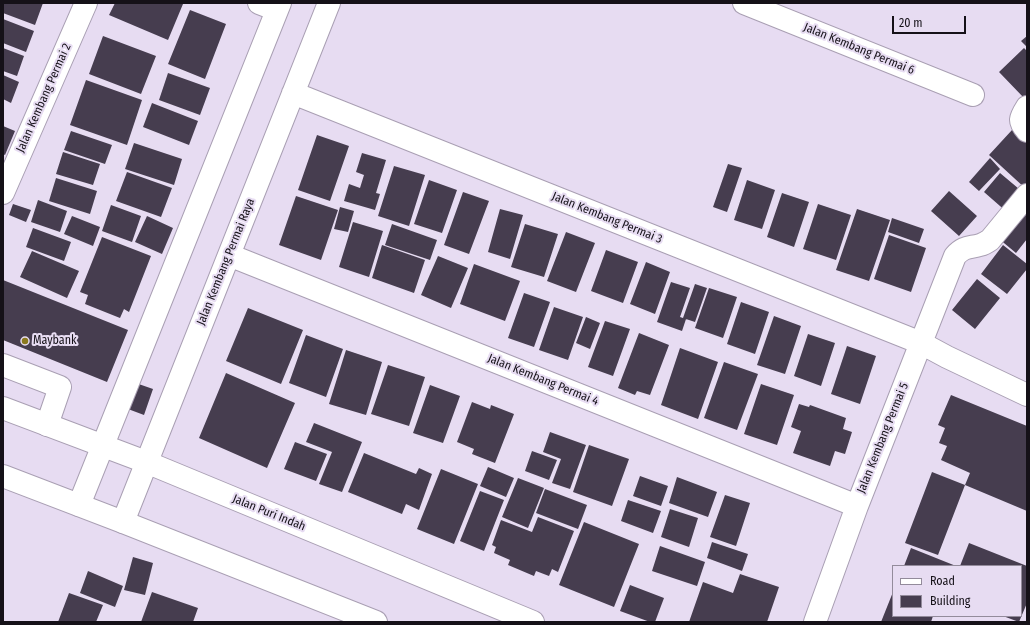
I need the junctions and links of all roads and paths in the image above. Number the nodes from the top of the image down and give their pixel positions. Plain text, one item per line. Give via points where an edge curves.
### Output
1 (86, 3) edge
2 (329, 3) edge
3 (744, 3) edge
4 (272, 5) edge
5 (294, 93) junction
6 (973, 95) dead end
7 (1027, 107) edge
8 (1027, 131) edge
9 (3, 193) edge
10 (1027, 195) edge
11 (228, 255) junction
12 (921, 343) junction
13 (3, 365) edge
14 (1027, 395) edge
15 (3, 408) edge
16 (46, 424) junction
17 (102, 445) junction
18 (146, 462) junction
19 (3, 476) edge
20 (79, 505) junction
21 (857, 506) junction
22 (123, 522) junction
23 (376, 622) edge
24 (533, 622) edge
25 (814, 622) edge

1 - 9 street, Jalan Kembang Permai 2
2 - 5 street, Jalan Kembang Permai Raya
3 - 6 street, Jalan Kembang Permai 6
4 - 17 street
5 - 11 street, Jalan Kembang Permai Raya
5 - 12 street, Jalan Kembang Permai 3
7 - 8 street via 1021,116 1021,124
10 - 12 street, Jalan Kembang Permai 5 via 990,240 982,245 961,250 956,256
11 - 18 street, Jalan Kembang Permai Raya
11 - 21 street, Jalan Kembang Permai 4
12 - 14 street, Jalan Kembang Permai 3
12 - 21 street, Jalan Kembang Permai 5
13 - 16 street via 60,387
15 - 16 street, Jalan Puri Indah
16 - 17 street, Jalan Puri Indah
17 - 18 street, Jalan Puri Indah
17 - 20 street
18 - 22 street, Jalan Kembang Permai Raya
18 - 24 street, Jalan Puri Indah
19 - 20 street
20 - 22 street
21 - 25 street, Jalan Kembang Permai 5
22 - 23 street

